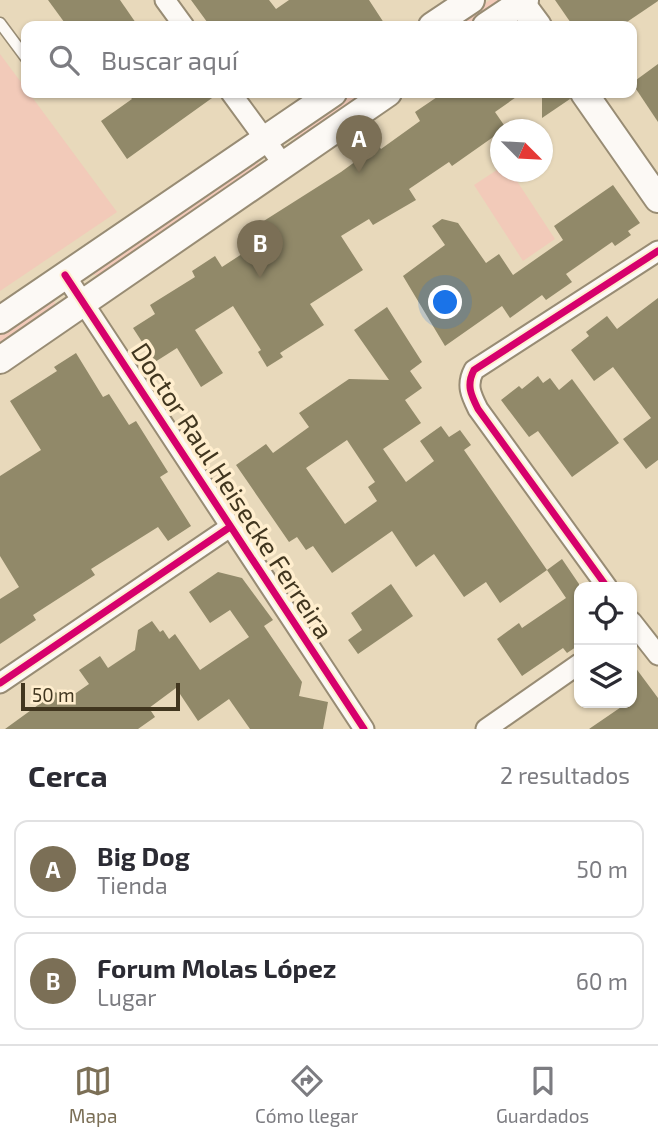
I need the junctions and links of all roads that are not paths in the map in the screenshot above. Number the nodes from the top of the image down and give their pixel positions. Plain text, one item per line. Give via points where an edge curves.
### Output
1 (165, 0) edge
2 (471, 0) edge
3 (523, 1) edge
4 (180, 21) edge
5 (440, 21) edge
6 (493, 21) edge
7 (535, 21) edge
8 (0, 23) edge
9 (21, 51) edge
10 (235, 98) edge
11 (326, 98) edge
12 (381, 98) edge
13 (587, 98) edge
14 (264, 139) junction
15 (283, 164) junction
16 (658, 199) edge
17 (658, 251) edge
18 (65, 275) junction
19 (84, 303) junction
20 (0, 320) edge
21 (0, 360) edge
22 (230, 527) junction
23 (603, 582) edge
24 (637, 631) edge
25 (658, 655) edge
26 (574, 667) edge
27 (0, 683) edge
28 (365, 729) edge
29 (486, 729) edge

1 - 4 street
2 - 5 main road
3 - 6 main road
3 - 7 main road
8 - 9 lane
10 - 14 street
11 - 14 main road
12 - 15 main road
13 - 16 main road
14 - 15 street
14 - 18 main road
15 - 19 main road
17 - 23 street via 474,370 468,380 478,409
18 - 19 street, Doctor Raul Heisecke Ferreira
18 - 20 main road
19 - 21 main road
19 - 22 street, Doctor Raul Heisecke Ferreira
22 - 27 street
22 - 28 street, Doctor Raul Heisecke Ferreira
24 - 25 street
26 - 29 street

